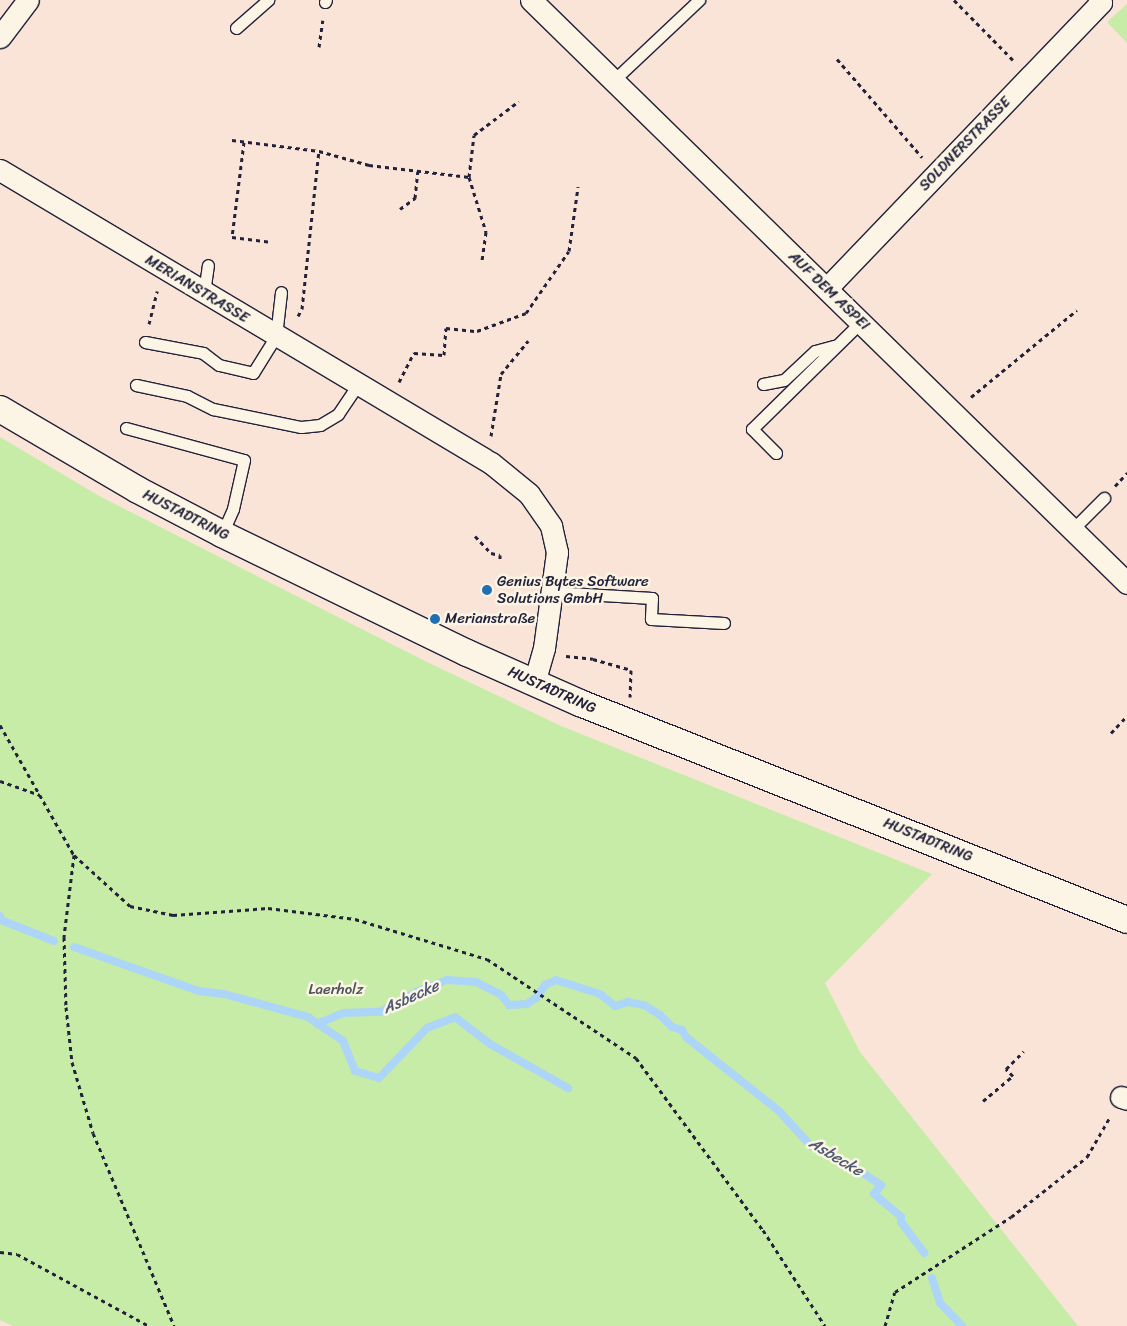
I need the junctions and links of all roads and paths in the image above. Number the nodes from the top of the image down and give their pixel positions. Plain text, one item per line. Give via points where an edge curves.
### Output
1 (28, 0) edge
2 (268, 0) edge
3 (532, 0) edge
4 (699, 0) edge
5 (954, 0) edge
6 (1099, 0) edge
7 (325, 1) edge
8 (236, 28) dead end
9 (0, 37) edge
10 (319, 46) dead end
11 (837, 59) dead end
12 (1030, 76) junction
13 (614, 80) junction
14 (518, 101) dead end
15 (232, 140) dead end
16 (244, 142) junction
17 (319, 151) junction
18 (0, 170) edge
19 (418, 171) junction
20 (936, 174) junction
21 (468, 177) junction
22 (578, 187) dead end
23 (400, 209) dead end
24 (272, 242) dead end
25 (482, 260) dead end
26 (208, 265) dead end
27 (168, 271) junction
28 (826, 288) junction
29 (281, 292) dead end
30 (204, 293) junction
31 (1077, 310) dead end
32 (860, 322) junction
33 (281, 338) junction
34 (528, 341) dead end
35 (146, 342) joint
36 (836, 346) junction
37 (358, 384) junction
38 (763, 384) dead end
39 (136, 385) dead end
40 (388, 402) junction
41 (0, 409) edge
42 (953, 412) junction
43 (126, 428) dead end
44 (776, 453) dead end
45 (476, 455) junction
46 (1104, 498) dead end
47 (1073, 529) junction
48 (222, 534) junction
49 (475, 536) dead end
50 (500, 559) dead end
51 (1127, 582) edge
52 (552, 592) junction
53 (724, 624) dead end
54 (544, 648) junction
55 (534, 682) junction
56 (631, 684) dead end
57 (1127, 716) edge
58 (0, 725) edge
59 (1111, 733) dead end
60 (0, 781) edge
61 (40, 795) junction
62 (74, 856) junction
63 (1127, 920) edge
64 (1024, 1050) dead end
65 (1124, 1098) edge
66 (983, 1101) dead end
67 (0, 1252) edge
68 (149, 1326) edge
69 (174, 1326) edge
70 (826, 1326) edge
71 (885, 1326) edge

1 - 9 street
2 - 8 lane
3 - 13 street, AUF DEM ASPEI
4 - 13 lane
5 - 12 path
6 - 12 street, SOLDNERSTRASSE via 1101,2
7 - 10 path
11 - 20 path
12 - 20 street, SOLDNERSTRASSE
13 - 28 street, AUF DEM ASPEI
14 - 21 path via 474,136
15 - 16 path
16 - 17 path
16 - 24 path via 232,236
17 - 19 path via 369,165
17 - 33 path via 302,309
18 - 27 street, MERIANSTRASSE
19 - 21 path
19 - 23 path via 415,198
20 - 28 street, SOLDNERSTRASSE
21 - 25 path via 486,232
22 - 40 path via 569,251 526,313 477,331 446,328 444,355 414,353
26 - 30 lane
27 - 30 street, MERIANSTRASSE
27 - 35 path via 154,298
28 - 32 street, AUF DEM ASPEI
29 - 33 lane
30 - 33 street, MERIANSTRASSE
31 - 42 path
32 - 36 lane
32 - 42 street, AUF DEM ASPEI
33 - 35 lane via 253,373 219,365 204,353
33 - 37 street, MERIANSTRASSE
34 - 45 path via 501,374 494,432
36 - 38 lane via 815,351 784,380
36 - 44 lane via 752,429
37 - 39 lane via 338,414 320,425 300,427 213,409 187,396
37 - 40 street, MERIANSTRASSE
40 - 45 street, MERIANSTRASSE
41 - 48 street, HUSTADTRING via 138,490
42 - 47 street, AUF DEM ASPEI
43 - 48 lane via 244,460 233,509
45 - 52 street, MERIANSTRASSE via 511,477 530,494 551,526 557,552
46 - 47 lane
47 - 51 street, AUF DEM ASPEI
48 - 55 street, HUSTADTRING via 367,607
49 - 50 path via 491,553 500,555
52 - 53 lane via 652,598 651,619
52 - 54 street, MERIANSTRASSE
54 - 55 street, MERIANSTRASSE
54 - 56 path via 572,658 593,659 631,670
55 - 63 street, HUSTADTRING
57 - 59 path
58 - 61 path
60 - 61 path
61 - 62 path
62 - 69 path via 64,937 72,1062 93,1133
62 - 70 path via 130,906 173,915 268,908 355,919 488,959 636,1058 764,1230
64 - 66 path via 1006,1069 1014,1076
65 - 71 path via 1086,1157 963,1250 920,1273 895,1292
67 - 68 path via 16,1254

